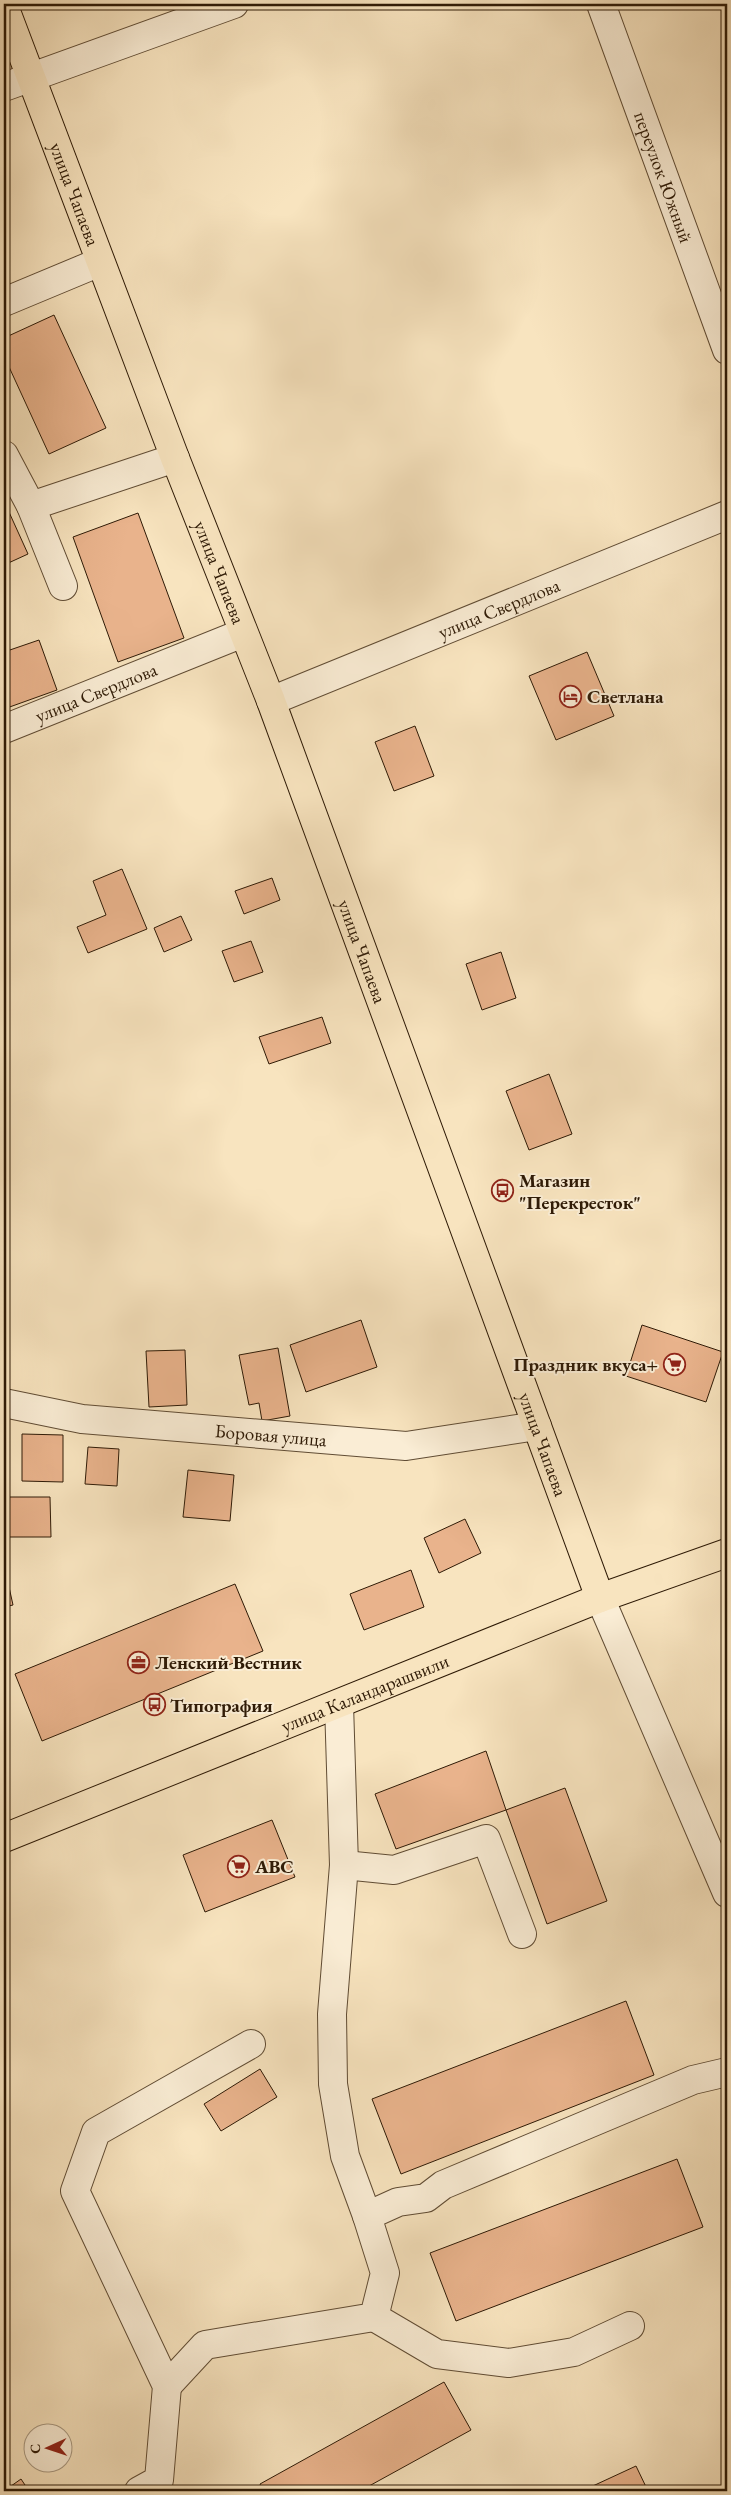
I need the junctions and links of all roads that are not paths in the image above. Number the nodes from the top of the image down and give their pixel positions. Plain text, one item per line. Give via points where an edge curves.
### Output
1 (234, 4) edge
2 (601, 4) edge
3 (4, 6) edge
4 (29, 77) junction
5 (4, 87) edge
6 (100, 262) junction
7 (4, 302) edge
8 (727, 350) edge
9 (4, 455) edge
10 (175, 458) junction
11 (31, 506) junction
12 (727, 515) edge
13 (63, 586) dead end
14 (243, 633) junction
15 (272, 701) junction
16 (4, 729) edge
17 (4, 1403) edge
18 (537, 1426) junction
19 (727, 1553) edge
20 (600, 1598) junction
21 (340, 1704) junction
22 (4, 1838) edge
23 (344, 1865) junction
24 (727, 1894) edge
25 (522, 1934) dead end
26 (251, 2044) dead end
27 (727, 2072) edge
28 (367, 2216) junction
29 (374, 2317) junction
30 (630, 2326) dead end
31 (167, 2386) junction
32 (139, 2491) edge

1 - 4 street
2 - 8 street, переулок Южный
3 - 4 main road, улица Чапаева
4 - 5 street
4 - 6 main road, улица Чапаева
6 - 7 street
6 - 10 main road, улица Чапаева
9 - 11 street
10 - 11 street
10 - 14 main road, улица Чапаева
11 - 13 street
12 - 15 street, улица Свердлова
14 - 15 main road, улица Чапаева
14 - 16 street, улица Свердлова
15 - 18 main road, улица Чапаева
17 - 18 street, Боровая улица via 82,1419 406,1446
18 - 20 main road, улица Чапаева
19 - 20 main road, улица Каландарашвили
20 - 21 main road, улица Каландарашвили
20 - 24 street, улица Чапаева
21 - 22 main road, улица Каландарашвили
21 - 23 street
23 - 25 street via 394,1870 486,1838
23 - 28 street via 332,2014 333,2084 345,2156
26 - 31 street via 96,2132 75,2191
27 - 28 street via 693,2080 443,2184 426,2198 398,2202
28 - 29 street via 385,2273
29 - 30 street via 437,2354 509,2364 574,2352
29 - 31 street via 206,2345
31 - 32 street via 159,2480

